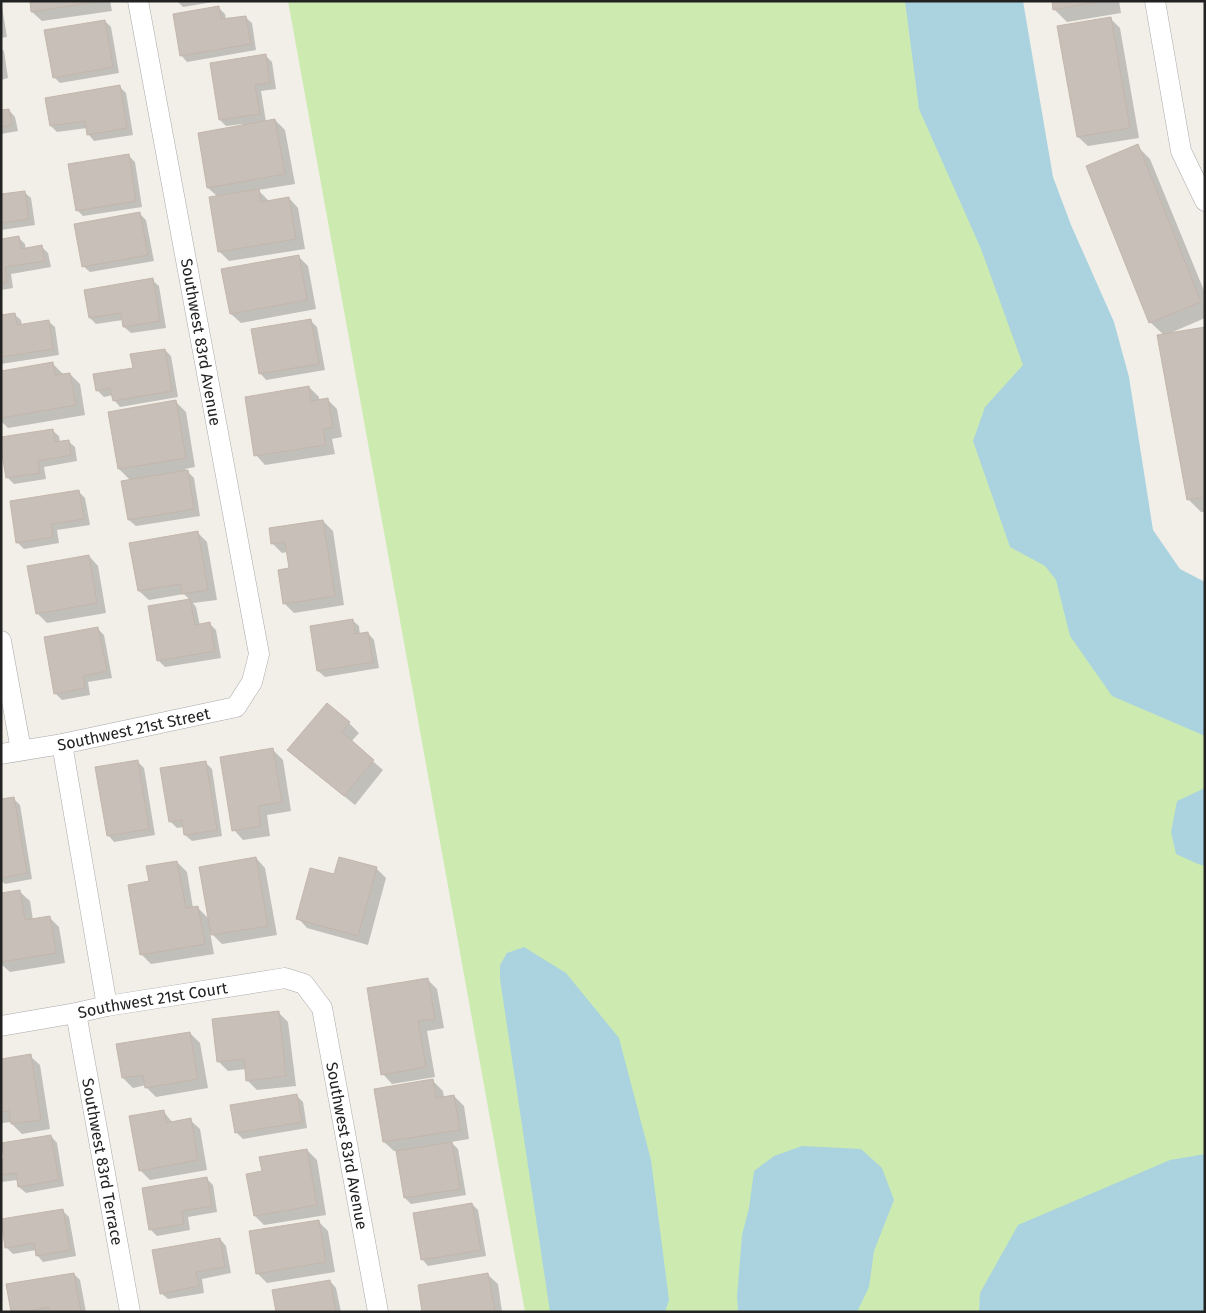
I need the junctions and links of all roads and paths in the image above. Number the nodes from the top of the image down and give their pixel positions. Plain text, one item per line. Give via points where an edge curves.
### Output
1 (138, 1) edge
2 (1155, 1) edge
3 (1205, 201) edge
4 (1, 641) edge
5 (252, 682) joint
6 (62, 744) junction
7 (11, 752) edge
8 (304, 984) joint
9 (107, 1006) junction
10 (76, 1013) junction
11 (1, 1026) edge
12 (130, 1312) edge
13 (378, 1312) edge

1 - 5 street, Southwest 83rd Avenue via 259,654
2 - 3 street via 1181,151
4 - 7 street
5 - 6 street, Southwest 21st Street via 236,707
6 - 7 street, Southwest 21st Street
6 - 9 street
8 - 9 street, Southwest 21st Court via 284,978
8 - 13 street, Southwest 83rd Avenue via 322,1008
9 - 10 street, Southwest 21st Court
10 - 11 street, Southwest 21st Court
10 - 12 street, Southwest 83rd Terrace

